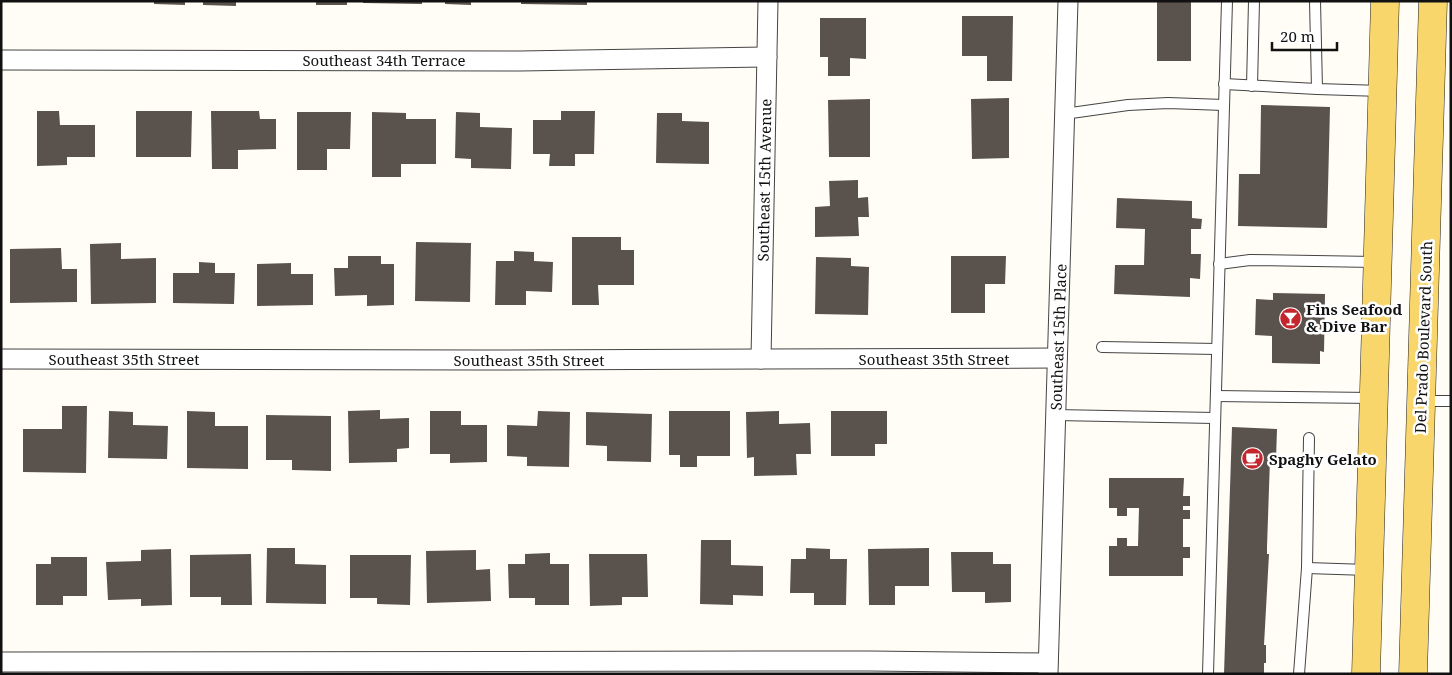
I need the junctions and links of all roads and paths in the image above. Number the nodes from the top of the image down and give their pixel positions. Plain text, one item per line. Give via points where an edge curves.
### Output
1 (768, 1) edge
2 (1068, 1) edge
3 (1226, 1) edge
4 (1254, 1) edge
5 (1315, 1) edge
6 (1385, 1) edge
7 (1433, 1) edge
8 (767, 58) junction
9 (1, 60) edge
10 (1224, 84) junction
11 (1252, 86) junction
12 (1317, 89) junction
13 (1382, 91) junction
14 (1224, 105) junction
15 (1064, 114) junction
16 (1377, 262) junction
17 (1219, 264) junction
18 (1102, 347) dead end
19 (1217, 348) junction
20 (1057, 358) junction
21 (1, 359) edge
22 (760, 359) junction
23 (1216, 396) junction
24 (1374, 398) junction
25 (1421, 400) junction
26 (1451, 401) edge
27 (1055, 415) junction
28 (1215, 418) junction
29 (1310, 438) dead end
30 (1307, 568) junction
31 (1369, 570) junction
32 (1, 662) edge
33 (1048, 668) edge
34 (1208, 674) edge
35 (1299, 674) edge
36 (1366, 674) edge
37 (1413, 674) edge

1 - 8 street, Southeast 15th Avenue
2 - 15 street, Southeast 15th Place
3 - 10 lane
4 - 11 lane
5 - 12 lane
6 - 13 main road
7 - 25 main road, Del Prado Boulevard South
8 - 9 street, Southeast 34th Terrace
8 - 22 street, Southeast 15th Avenue
10 - 11 lane
10 - 14 lane
11 - 12 lane
12 - 13 lane
13 - 16 main road
14 - 15 lane via 1128,105
14 - 17 lane
15 - 20 street, Southeast 15th Place
16 - 17 lane via 1250,260
16 - 24 main road
17 - 19 lane
18 - 19 lane
19 - 23 lane
20 - 22 street, Southeast 35th Street
20 - 27 street, Southeast 15th Place
21 - 22 street, Southeast 35th Street
23 - 24 lane
23 - 28 lane
24 - 31 main road
25 - 26 lane
25 - 37 main road, Del Prado Boulevard South
27 - 28 lane
27 - 33 street, Southeast 15th Place
28 - 34 lane
29 - 30 lane
30 - 31 lane
30 - 35 lane
31 - 36 main road
32 - 33 street via 870,661

